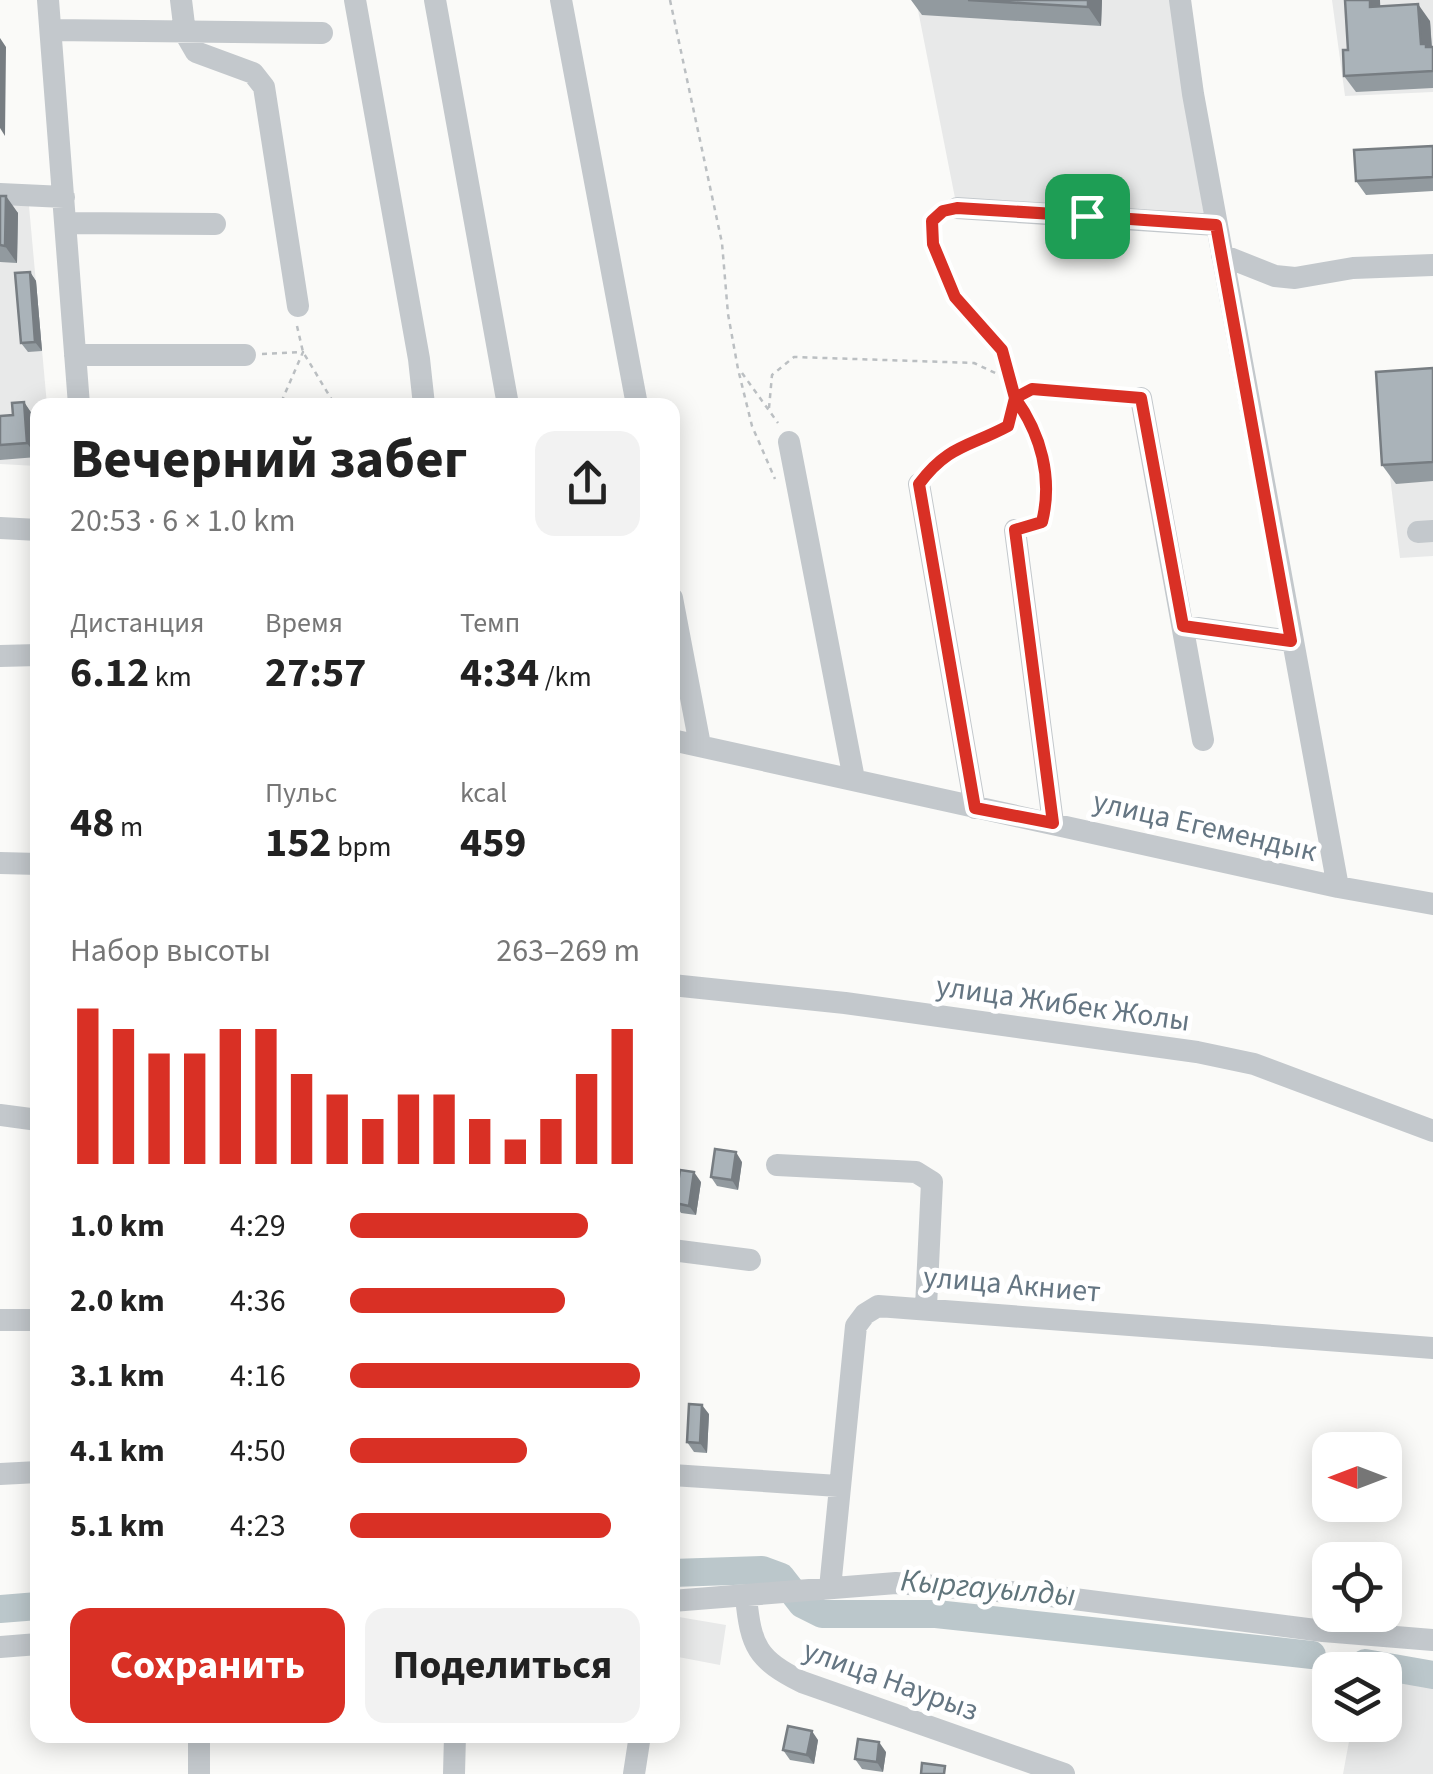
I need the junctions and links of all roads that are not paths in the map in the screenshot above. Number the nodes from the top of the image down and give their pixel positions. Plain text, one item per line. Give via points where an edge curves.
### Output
1 (48, 0) edge
2 (180, 0) edge
3 (355, 0) edge
4 (435, 0) edge
5 (561, 0) edge
6 (1180, 0) edge
7 (52, 30) junction
8 (185, 33) junction
9 (322, 33) dead end
10 (0, 194) edge
11 (64, 197) junction
12 (957, 208) road end
13 (66, 224) junction
14 (215, 224) dead end
15 (1216, 225) junction
16 (1222, 255) junction
17 (1433, 265) edge
18 (298, 306) road end
19 (75, 354) junction
20 (245, 355) road end
21 (78, 398) edge
22 (423, 398) edge
23 (507, 398) edge
24 (635, 398) edge
25 (1141, 398) road end
26 (789, 442) road end
27 (919, 484) road end
28 (0, 528) edge
29 (30, 530) edge
30 (1015, 530) road end
31 (1183, 626) junction
32 (680, 640) edge
33 (1291, 641) junction
34 (30, 655) edge
35 (0, 656) edge
36 (1203, 740) dead end
37 (680, 741) edge
38 (700, 745) junction
39 (854, 779) junction
40 (975, 808) junction
41 (1053, 823) junction
42 (0, 863) edge
43 (30, 864) edge
44 (1338, 887) junction
45 (1433, 904) edge
46 (680, 986) edge
47 (0, 1115) edge
48 (30, 1119) edge
49 (1433, 1131) edge
50 (777, 1166) dead end
51 (680, 1251) edge
52 (750, 1260) dead end
53 (926, 1307) junction
54 (0, 1320) edge
55 (30, 1320) edge
56 (1433, 1348) edge
57 (30, 1472) edge
58 (0, 1474) edge
59 (680, 1476) edge
60 (838, 1486) junction
61 (820, 1589) junction
62 (757, 1595) junction
63 (680, 1600) edge
64 (1433, 1640) edge
65 (30, 1645) edge
66 (0, 1647) edge
67 (198, 1743) edge
68 (455, 1743) edge
69 (639, 1743) edge
70 (196, 1773) edge
71 (454, 1774) edge
72 (634, 1774) edge
73 (1064, 1774) edge

1 - 7 street
2 - 8 street
3 - 22 street
4 - 23 street
5 - 24 street
6 - 15 street
7 - 8 street
7 - 11 street
8 - 9 street
8 - 18 street via 196,52 252,72 264,87
10 - 11 street
11 - 13 street
12 - 15 street
13 - 14 street
13 - 19 street
15 - 16 street
16 - 17 street via 1295,278
16 - 33 street
19 - 20 street
19 - 21 street
25 - 31 street
26 - 39 street
27 - 40 street
28 - 29 street
30 - 41 street
31 - 33 street
31 - 36 street
32 - 38 street
33 - 44 street
34 - 35 street
37 - 38 street, улица Егемендык
38 - 39 street, улица Егемендык
39 - 40 street, улица Егемендык
40 - 41 street, улица Егемендык
41 - 44 street, улица Егемендык
42 - 43 street
44 - 45 street, улица Егемендык
46 - 49 street, улица Жибек Жолы via 1197,1052 1254,1064
47 - 48 street
50 - 53 street via 916,1172 932,1182
51 - 52 street
53 - 56 street, улица Акниет
53 - 60 street, улица Акниет via 878,1306 856,1326
54 - 55 street
57 - 58 street
59 - 60 street
60 - 61 street, улица Акниет
61 - 62 street
61 - 64 street via 933,1585
62 - 63 street
62 - 73 street, улица Наурыз via 750,1636 775,1668
65 - 66 street
67 - 70 street
68 - 71 street
69 - 72 street

